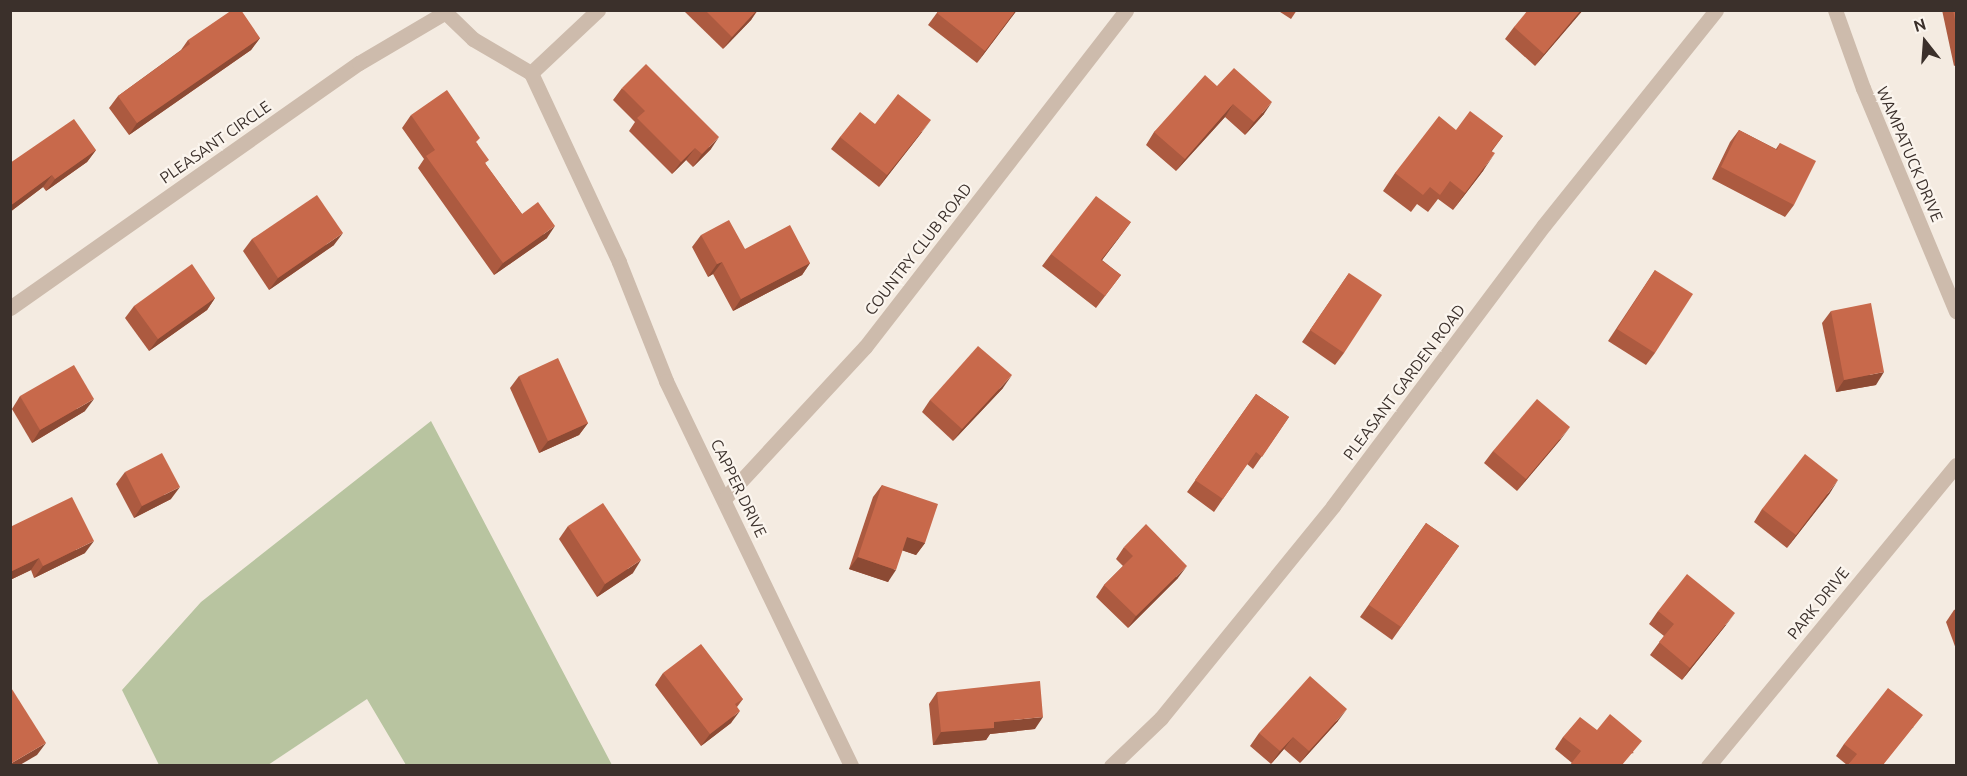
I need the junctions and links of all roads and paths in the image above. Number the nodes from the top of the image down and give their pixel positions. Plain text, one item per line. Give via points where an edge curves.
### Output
1 (598, 10) edge
2 (1126, 10) edge
3 (1716, 10) edge
4 (1835, 10) edge
5 (444, 12) edge
6 (531, 73) junction
7 (10, 308) edge
8 (1956, 310) edge
9 (1956, 465) edge
10 (725, 498) junction
11 (852, 765) edge
12 (1111, 765) edge
13 (1708, 765) edge

1 - 6 street
2 - 10 street, COUNTRY CLUB ROAD via 865,347
3 - 12 street, PLEASANT GARDEN ROAD via 1544,225 1333,506 1161,718
4 - 8 street, WAMPATUCK DRIVE via 1863,88
5 - 6 street, PLEASANT CIRCLE via 473,39
5 - 7 street, PLEASANT CIRCLE via 359,63
6 - 10 street, CAPPER DRIVE via 602,223 666,381
9 - 13 street, PARK DRIVE
10 - 11 street, CAPPER DRIVE

